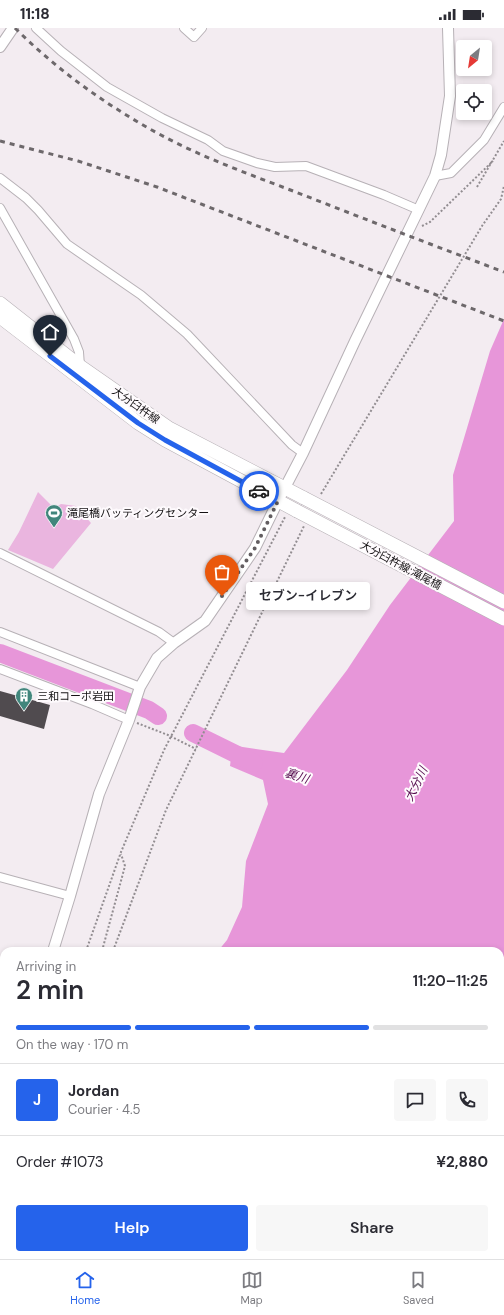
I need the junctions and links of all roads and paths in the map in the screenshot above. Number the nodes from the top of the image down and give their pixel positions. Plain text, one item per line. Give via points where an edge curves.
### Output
1 (13, 28) edge
2 (36, 28) edge
3 (184, 28) edge
4 (202, 28) edge
5 (448, 28) edge
6 (0, 47) edge
7 (504, 107) edge
8 (504, 141) edge
9 (493, 160) junction
10 (435, 176) junction
11 (0, 178) edge
12 (504, 186) edge
13 (477, 187) dead end
14 (504, 193) edge
15 (501, 199) junction
16 (0, 208) edge
17 (419, 210) junction
18 (408, 232) junction
19 (0, 303) edge
20 (0, 318) edge
21 (80, 366) junction
22 (303, 453) junction
23 (285, 488) junction
24 (304, 498) joint
25 (318, 499) dead end
26 (278, 501) junction
27 (294, 509) junction
28 (304, 525) dead end
29 (0, 553) edge
30 (504, 602) edge
31 (504, 619) edge
32 (0, 632) edge
33 (174, 643) junction
34 (0, 670) edge
35 (140, 686) junction
36 (130, 717) junction
37 (171, 736) junction
38 (196, 749) junction
39 (121, 852) junction
40 (0, 878) edge
41 (70, 896) junction
42 (54, 947) edge
43 (87, 947) edge
44 (103, 947) edge
45 (115, 947) edge

1 - 6 street
2 - 17 street via 107,87 208,140 222,151 257,164 275,167 306,166
3 - 4 street via 194,37
5 - 10 street via 450,96 442,155
7 - 10 street via 484,140 451,174
8 - 9 path
9 - 13 path
9 - 18 path via 430,222
10 - 17 street
11 - 22 street via 26,198 67,244 141,295 183,329 292,445
12 - 15 path
14 - 15 path
15 - 25 path via 482,226
16 - 21 street via 74,339 79,352
17 - 18 street
18 - 22 street
19 - 21 main road, 大分臼杵線
20 - 26 main road, 大分臼杵線 via 138,423
21 - 23 main road, 大分臼杵線 via 169,428
22 - 23 street
23 - 24 main road, 大分臼杵線
23 - 26 street
24 - 30 main road, 大分臼杵線;滝尾橋, bridge
26 - 27 main road, 大分臼杵線
26 - 33 street via 255,548 204,621
27 - 31 main road, 大分臼杵線;滝尾橋, bridge
27 - 37 path
28 - 38 path
29 - 33 street via 159,632
32 - 35 street
33 - 35 street via 158,658
34 - 36 street
35 - 36 street
36 - 37 path
36 - 41 street via 99,794
37 - 38 path
37 - 39 path
38 - 45 path via 166,810
39 - 43 path
39 - 44 path via 125,866
40 - 41 street
41 - 42 street

